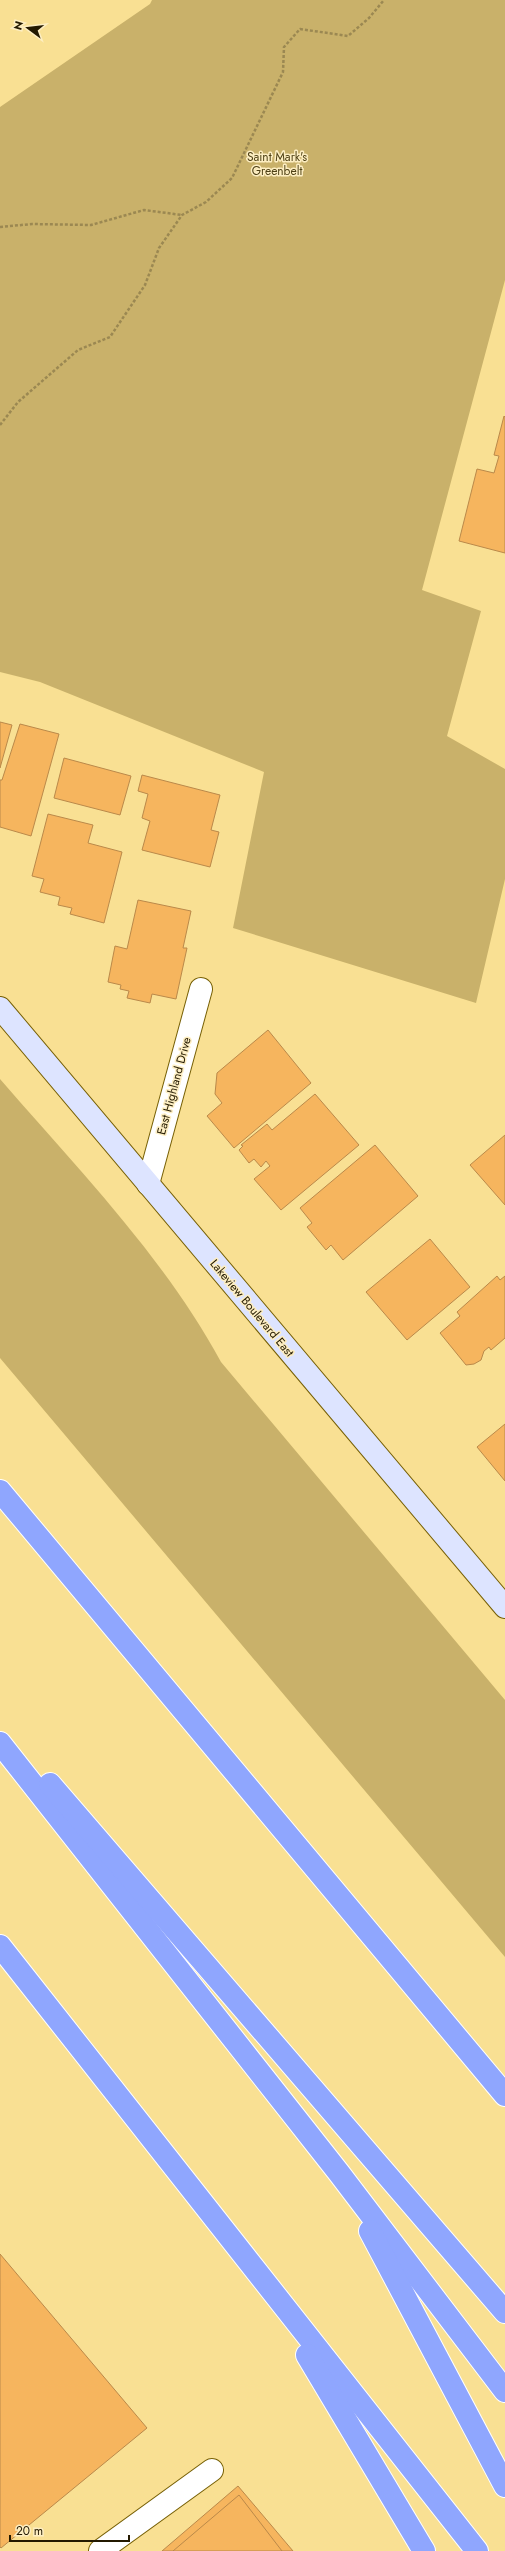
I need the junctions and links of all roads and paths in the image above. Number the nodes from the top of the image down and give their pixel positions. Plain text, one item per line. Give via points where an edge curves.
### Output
1 (384, 0) edge
2 (182, 215) junction
3 (0, 227) edge
4 (0, 425) edge
5 (201, 989) dead end
6 (0, 1008) edge
7 (148, 1184) junction
8 (0, 1491) edge
9 (505, 1607) edge
10 (0, 1726) edge
11 (0, 1743) edge
12 (0, 1946) edge
13 (503, 2094) edge
14 (339, 2173) junction
15 (261, 2278) junction
16 (505, 2312) edge
17 (505, 2391) edge
18 (212, 2470) dead end
19 (505, 2486) edge
20 (100, 2551) edge
21 (424, 2551) edge
22 (477, 2551) edge

1 - 2 path via 369,18 348,36 300,29 284,47 283,72 232,178 206,202
2 - 3 path via 144,210 91,225 32,224
2 - 4 path via 159,248 145,285 110,337 78,350 18,402
5 - 7 street, East Highland Drive
6 - 7 street, Lakeview Boulevard East
7 - 9 street, Lakeview Boulevard East
8 - 13 highway
10 - 16 highway
11 - 14 highway
12 - 15 highway
14 - 17 highway
14 - 19 highway
15 - 21 highway
15 - 22 highway
18 - 20 street

